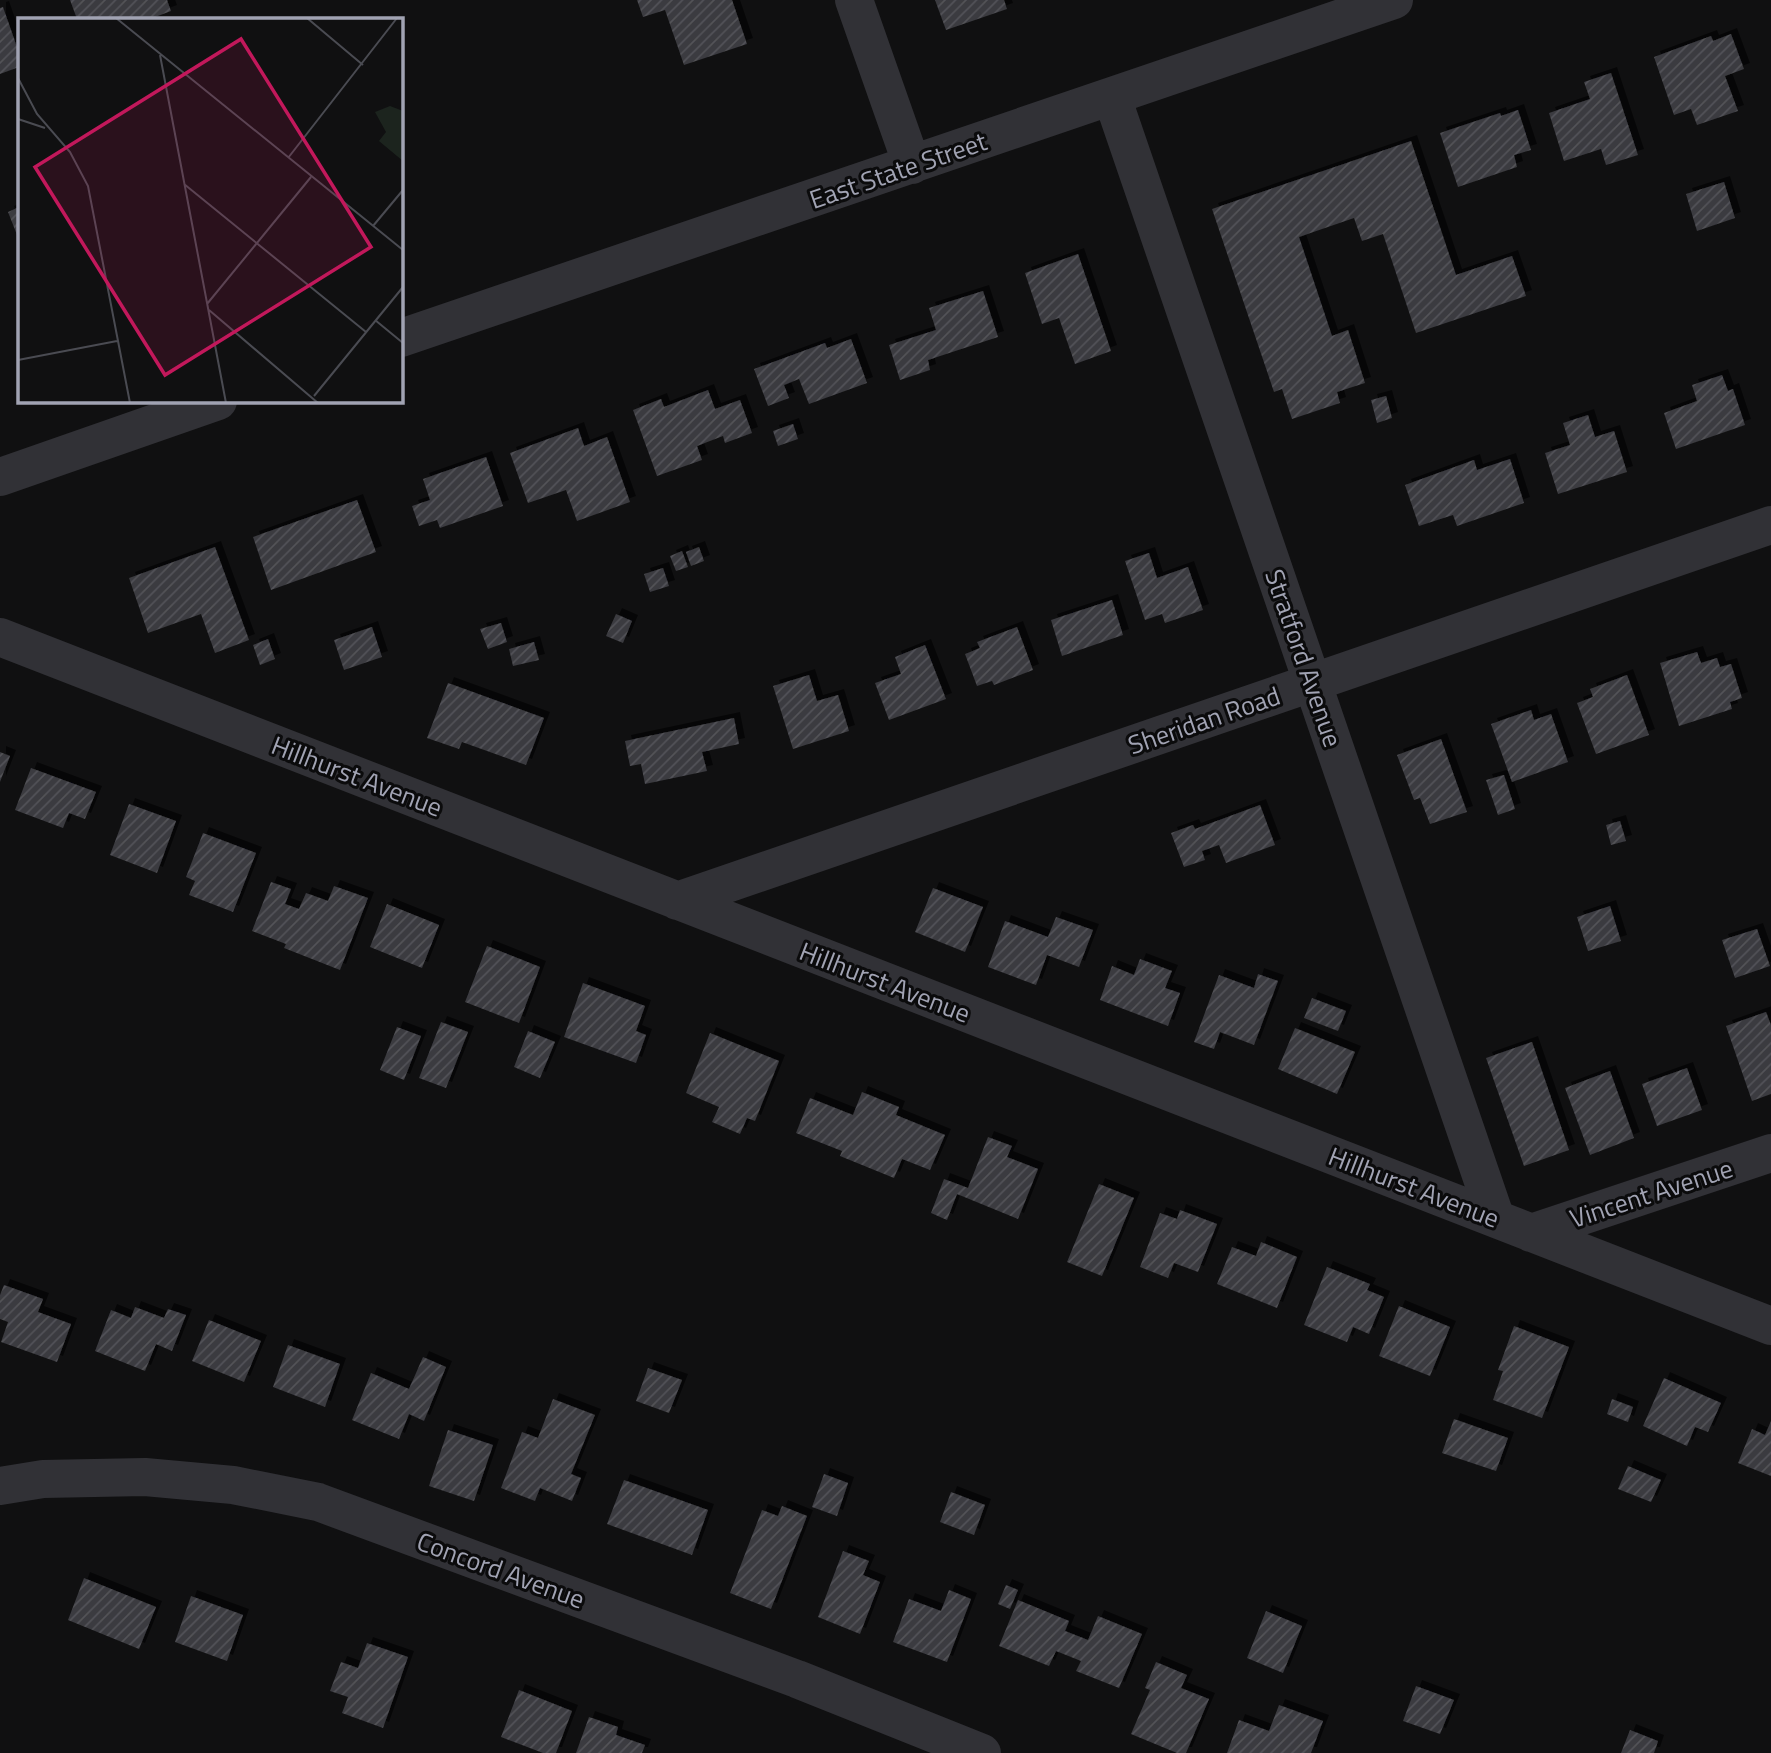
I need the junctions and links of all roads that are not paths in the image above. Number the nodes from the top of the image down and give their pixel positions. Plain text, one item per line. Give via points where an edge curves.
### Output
1 (854, 0) edge
2 (1394, 0) edge
3 (1112, 97) junction
4 (912, 165) junction
5 (402, 338) edge
6 (215, 402) edge
7 (0, 477) edge
8 (1771, 525) edge
9 (0, 637) edge
10 (1312, 682) junction
11 (677, 901) junction
12 (1771, 1153) edge
13 (1513, 1226) junction
14 (1771, 1326) edge
15 (0, 1486) edge
16 (982, 1753) edge

1 - 4 street
2 - 3 street, East State Street
3 - 4 street, East State Street
3 - 10 street, Stratford Avenue
4 - 5 street, East State Street
6 - 7 street
8 - 10 street, Sheridan Road
9 - 11 street, Hillhurst Avenue
10 - 11 street, Sheridan Road
10 - 13 street, Stratford Avenue
11 - 13 street, Hillhurst Avenue
12 - 13 street, Vincent Avenue
13 - 14 street, Hillhurst Avenue
15 - 16 street, Concord Avenue via 43,1479 145,1477 233,1485 318,1502 784,1674

